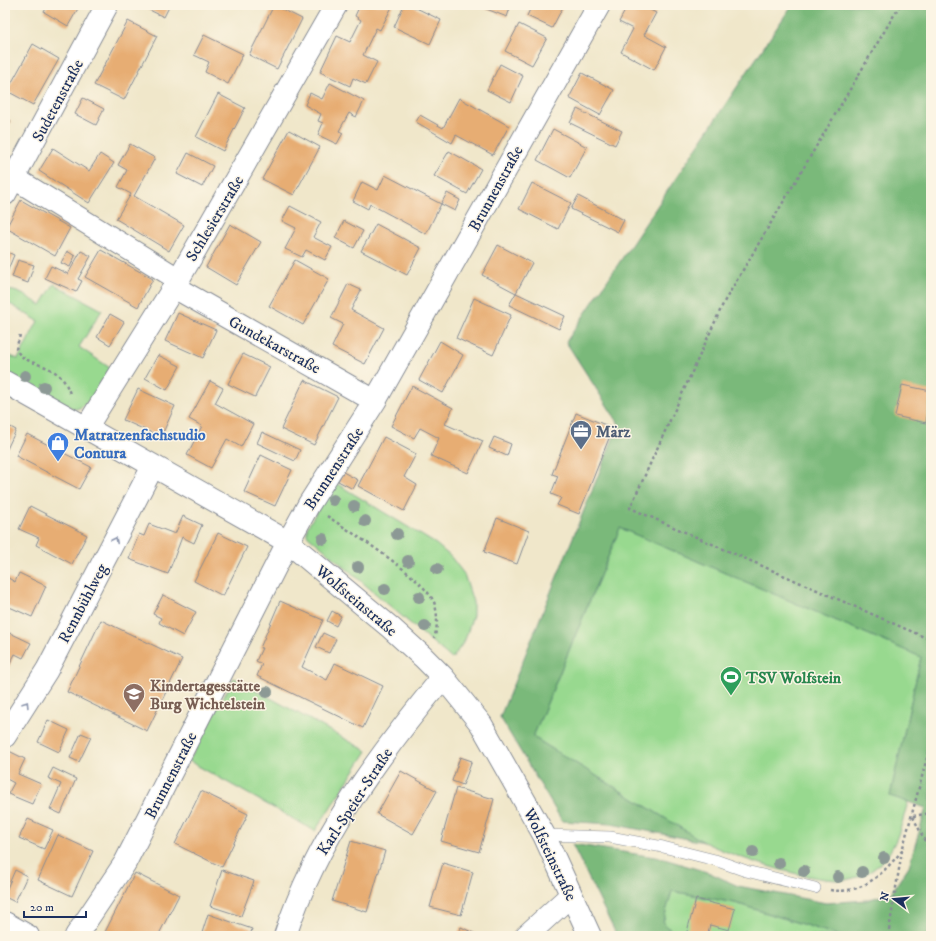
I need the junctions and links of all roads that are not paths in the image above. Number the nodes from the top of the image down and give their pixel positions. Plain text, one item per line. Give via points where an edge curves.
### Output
1 (107, 5) edge
2 (336, 5) edge
3 (599, 5) edge
4 (9, 186) edge
5 (176, 283) junction
6 (5, 382) edge
7 (375, 401) junction
8 (80, 424) junction
9 (153, 466) junction
10 (288, 542) junction
11 (443, 677) junction
12 (5, 736) edge
13 (544, 835) junction
14 (815, 888) road end
15 (571, 895) junction
16 (5, 923) edge
17 (28, 936) edge
18 (76, 936) edge
19 (285, 936) edge
20 (526, 936) edge
21 (590, 936) edge

1 - 4 street, Sudetenstraße
2 - 5 street, Schlesierstraße
3 - 7 street, Brunnenstraße
4 - 5 street, Gundekarstraße
5 - 7 street, Gundekarstraße
5 - 8 street, Schlesierstraße
6 - 8 street, Wolfsteinstraße
7 - 10 street, Brunnenstraße via 309,504
8 - 9 street, Wolfsteinstraße
9 - 10 street, Wolfsteinstraße
12 -> 9 street, Rennbühlweg via 54,657
10 - 11 street, Wolfsteinstraße via 391,628
10 - 18 street, Brunnenstraße via 125,863
11 - 13 street, Wolfsteinstraße via 480,724
11 - 19 street, Karl-Speier-Straße via 390,744 343,814 307,876
13 - 14 lane via 610,837 656,845
13 - 15 street, Wolfsteinstraße
15 - 20 street
15 - 21 street, Wolfsteinstraße
16 - 17 street

